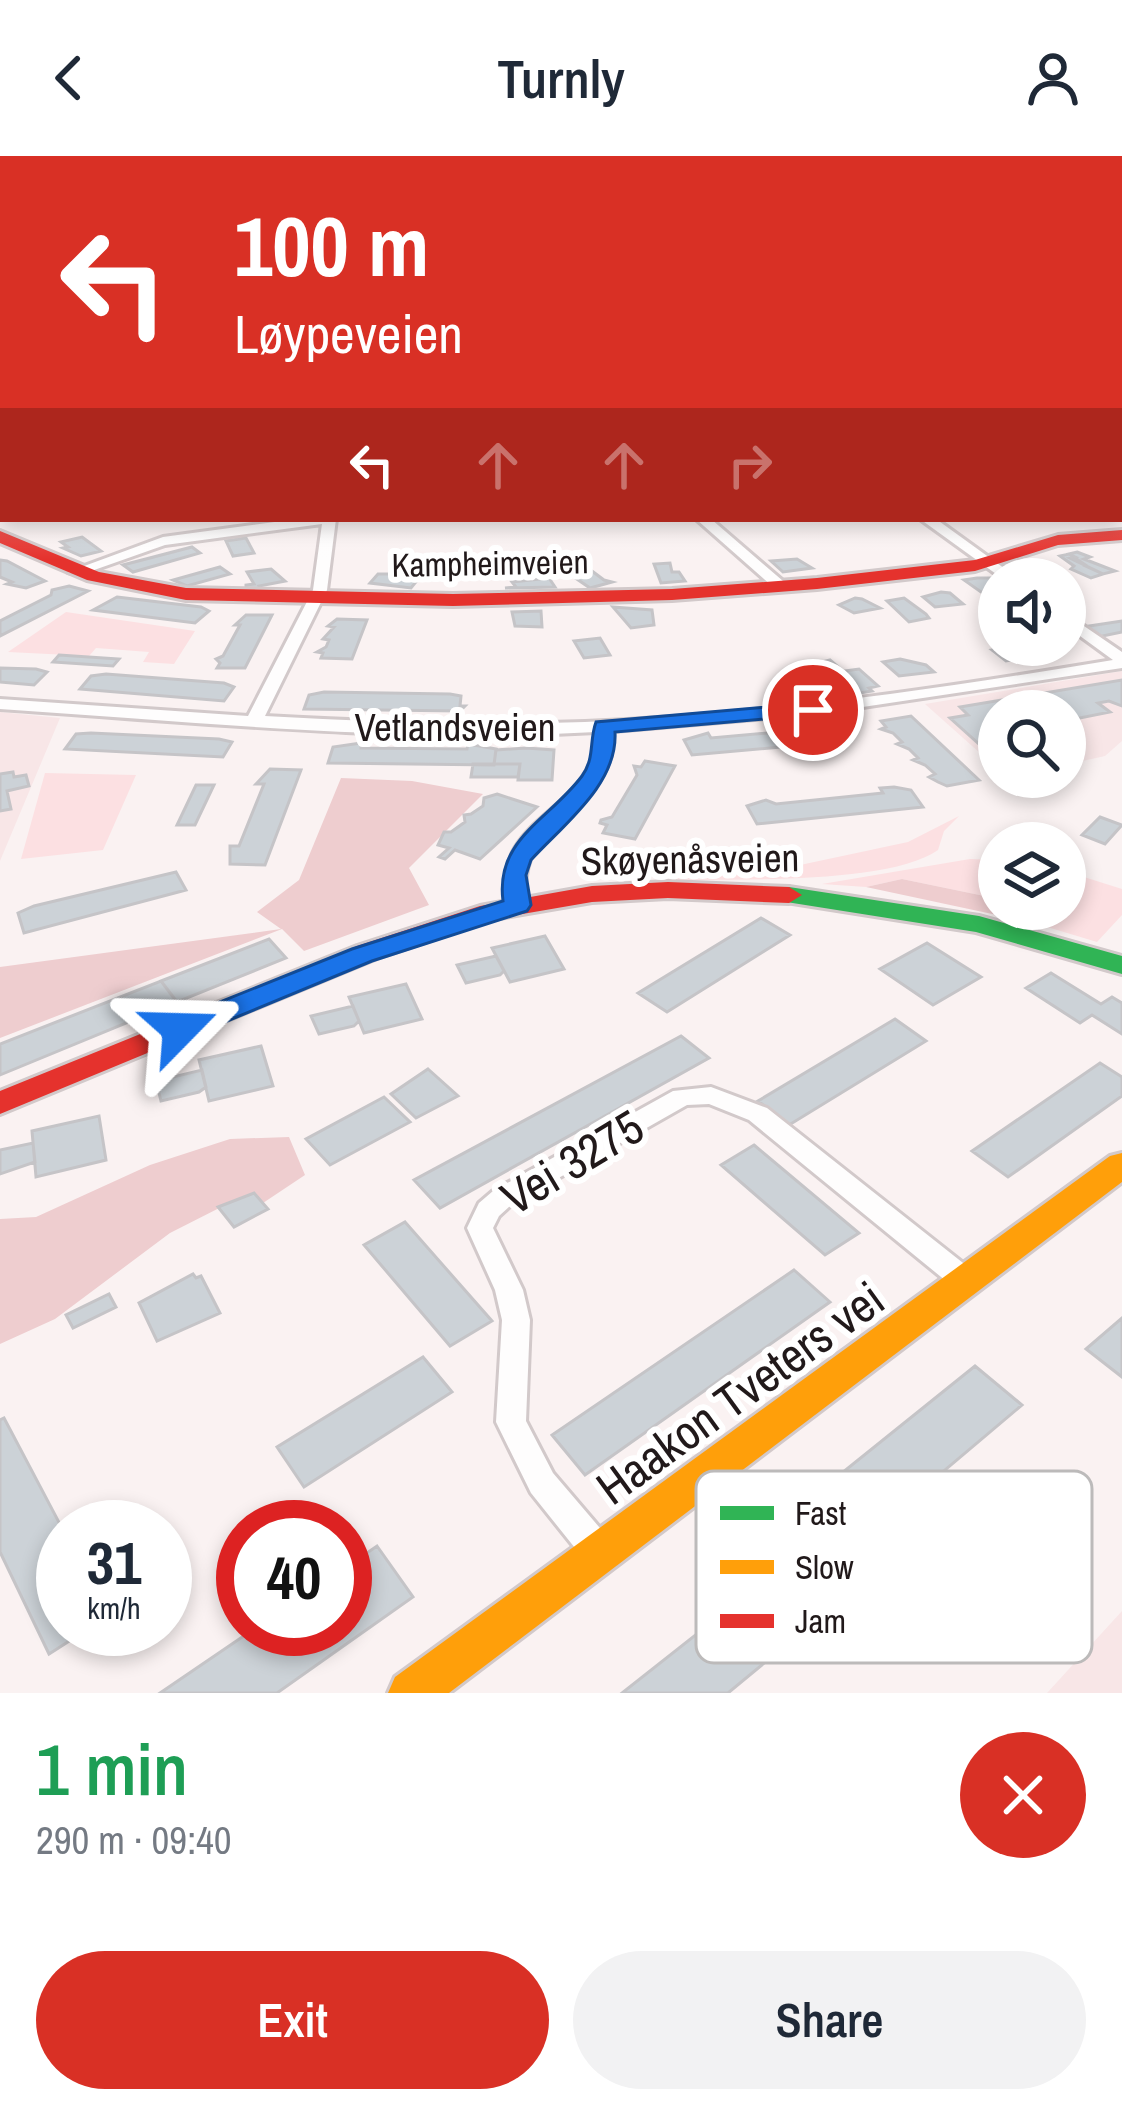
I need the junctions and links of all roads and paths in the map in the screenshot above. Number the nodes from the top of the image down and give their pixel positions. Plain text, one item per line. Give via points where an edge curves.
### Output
1 (306, 522) edge
2 (328, 522) edge
3 (706, 522) edge
4 (931, 522) edge
5 (1122, 535) edge
6 (0, 536) edge
7 (982, 558) edge
8 (1023, 558) edge
9 (75, 572) junction
10 (978, 572) edge
11 (778, 584) junction
12 (313, 602) junction
13 (1086, 634) edge
14 (1122, 661) edge
15 (0, 704) edge
16 (253, 723) junction
17 (604, 726) junction
18 (517, 905) junction
19 (1122, 965) edge
20 (0, 1102) edge
21 (1122, 1165) edge
22 (967, 1282) junction
23 (709, 1471) edge
24 (696, 1481) edge
25 (599, 1552) junction
26 (411, 1693) edge

1 - 9 street via 163,541
2 - 12 street
3 - 11 street
4 - 7 street
5 - 8 street, Kampheimveien via 1049,542
6 - 9 street, Kampheimveien
9 - 12 street, Kampheimveien via 178,594
10 - 11 street, Kampheimveien
11 - 12 street, Kampheimveien via 571,600
12 - 16 street
13 - 14 street
14 - 17 street, Vetlandsveien via 832,707
15 - 16 street, Vetlandsveien
16 - 17 street, Vetlandsveien
17 - 18 street via 605,755 592,779 519,857
18 - 19 street, Skøyenåsveien via 699,892 851,900 1017,932
18 - 20 street, Skøyenåsveien via 344,962
21 - 22 street, Haakon Tveters vei
22 - 23 street, Haakon Tveters vei
22 - 25 street, Vei 3275 via 769,1122 711,1095 682,1097 502,1198 480,1222 480,1235 516,1320 512,1422 542,1483
24 - 25 street, Haakon Tveters vei
25 - 26 street, Haakon Tveters vei

